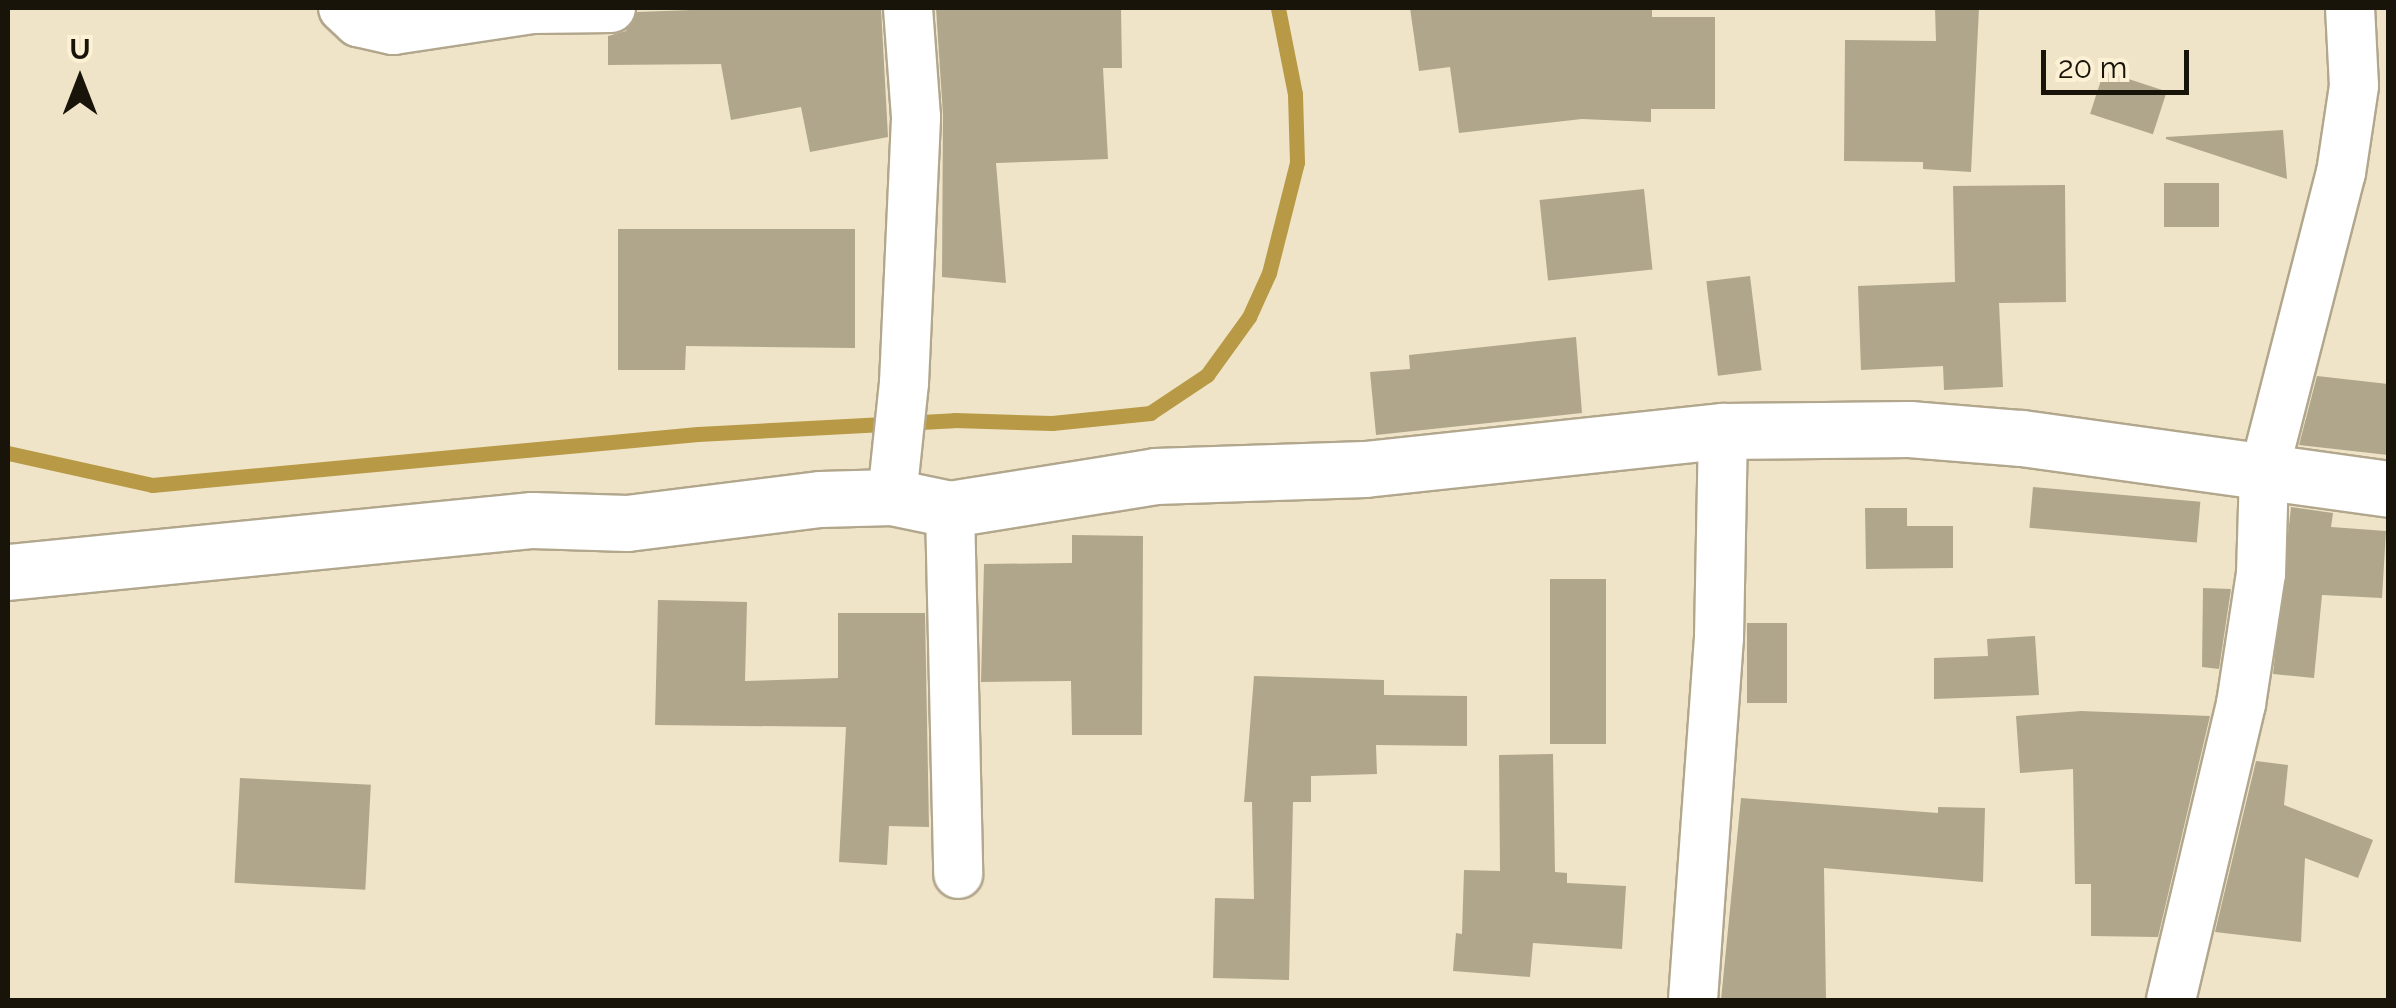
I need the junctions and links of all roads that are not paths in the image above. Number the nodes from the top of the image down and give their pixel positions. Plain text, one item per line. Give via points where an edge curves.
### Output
1 (342, 8) edge
2 (611, 8) edge
3 (908, 8) edge
4 (2350, 8) edge
5 (1723, 431) junction
6 (2264, 472) junction
7 (2388, 489) edge
8 (892, 497) junction
9 (950, 509) junction
10 (8, 572) edge
11 (958, 874) dead end
12 (1693, 1000) edge
13 (2171, 1000) edge

1 - 2 street via 358,22 393,30 532,9
3 - 8 street via 916,117
4 - 6 street via 2354,86 2342,172
5 - 6 street via 1909,428 2141,451
5 - 9 street via 1366,469 1156,476
5 - 12 street via 1720,638
6 - 7 street
6 - 13 street via 2261,574 2241,704
8 - 9 street
8 - 10 street via 820,499 627,523 532,520
9 - 11 street

